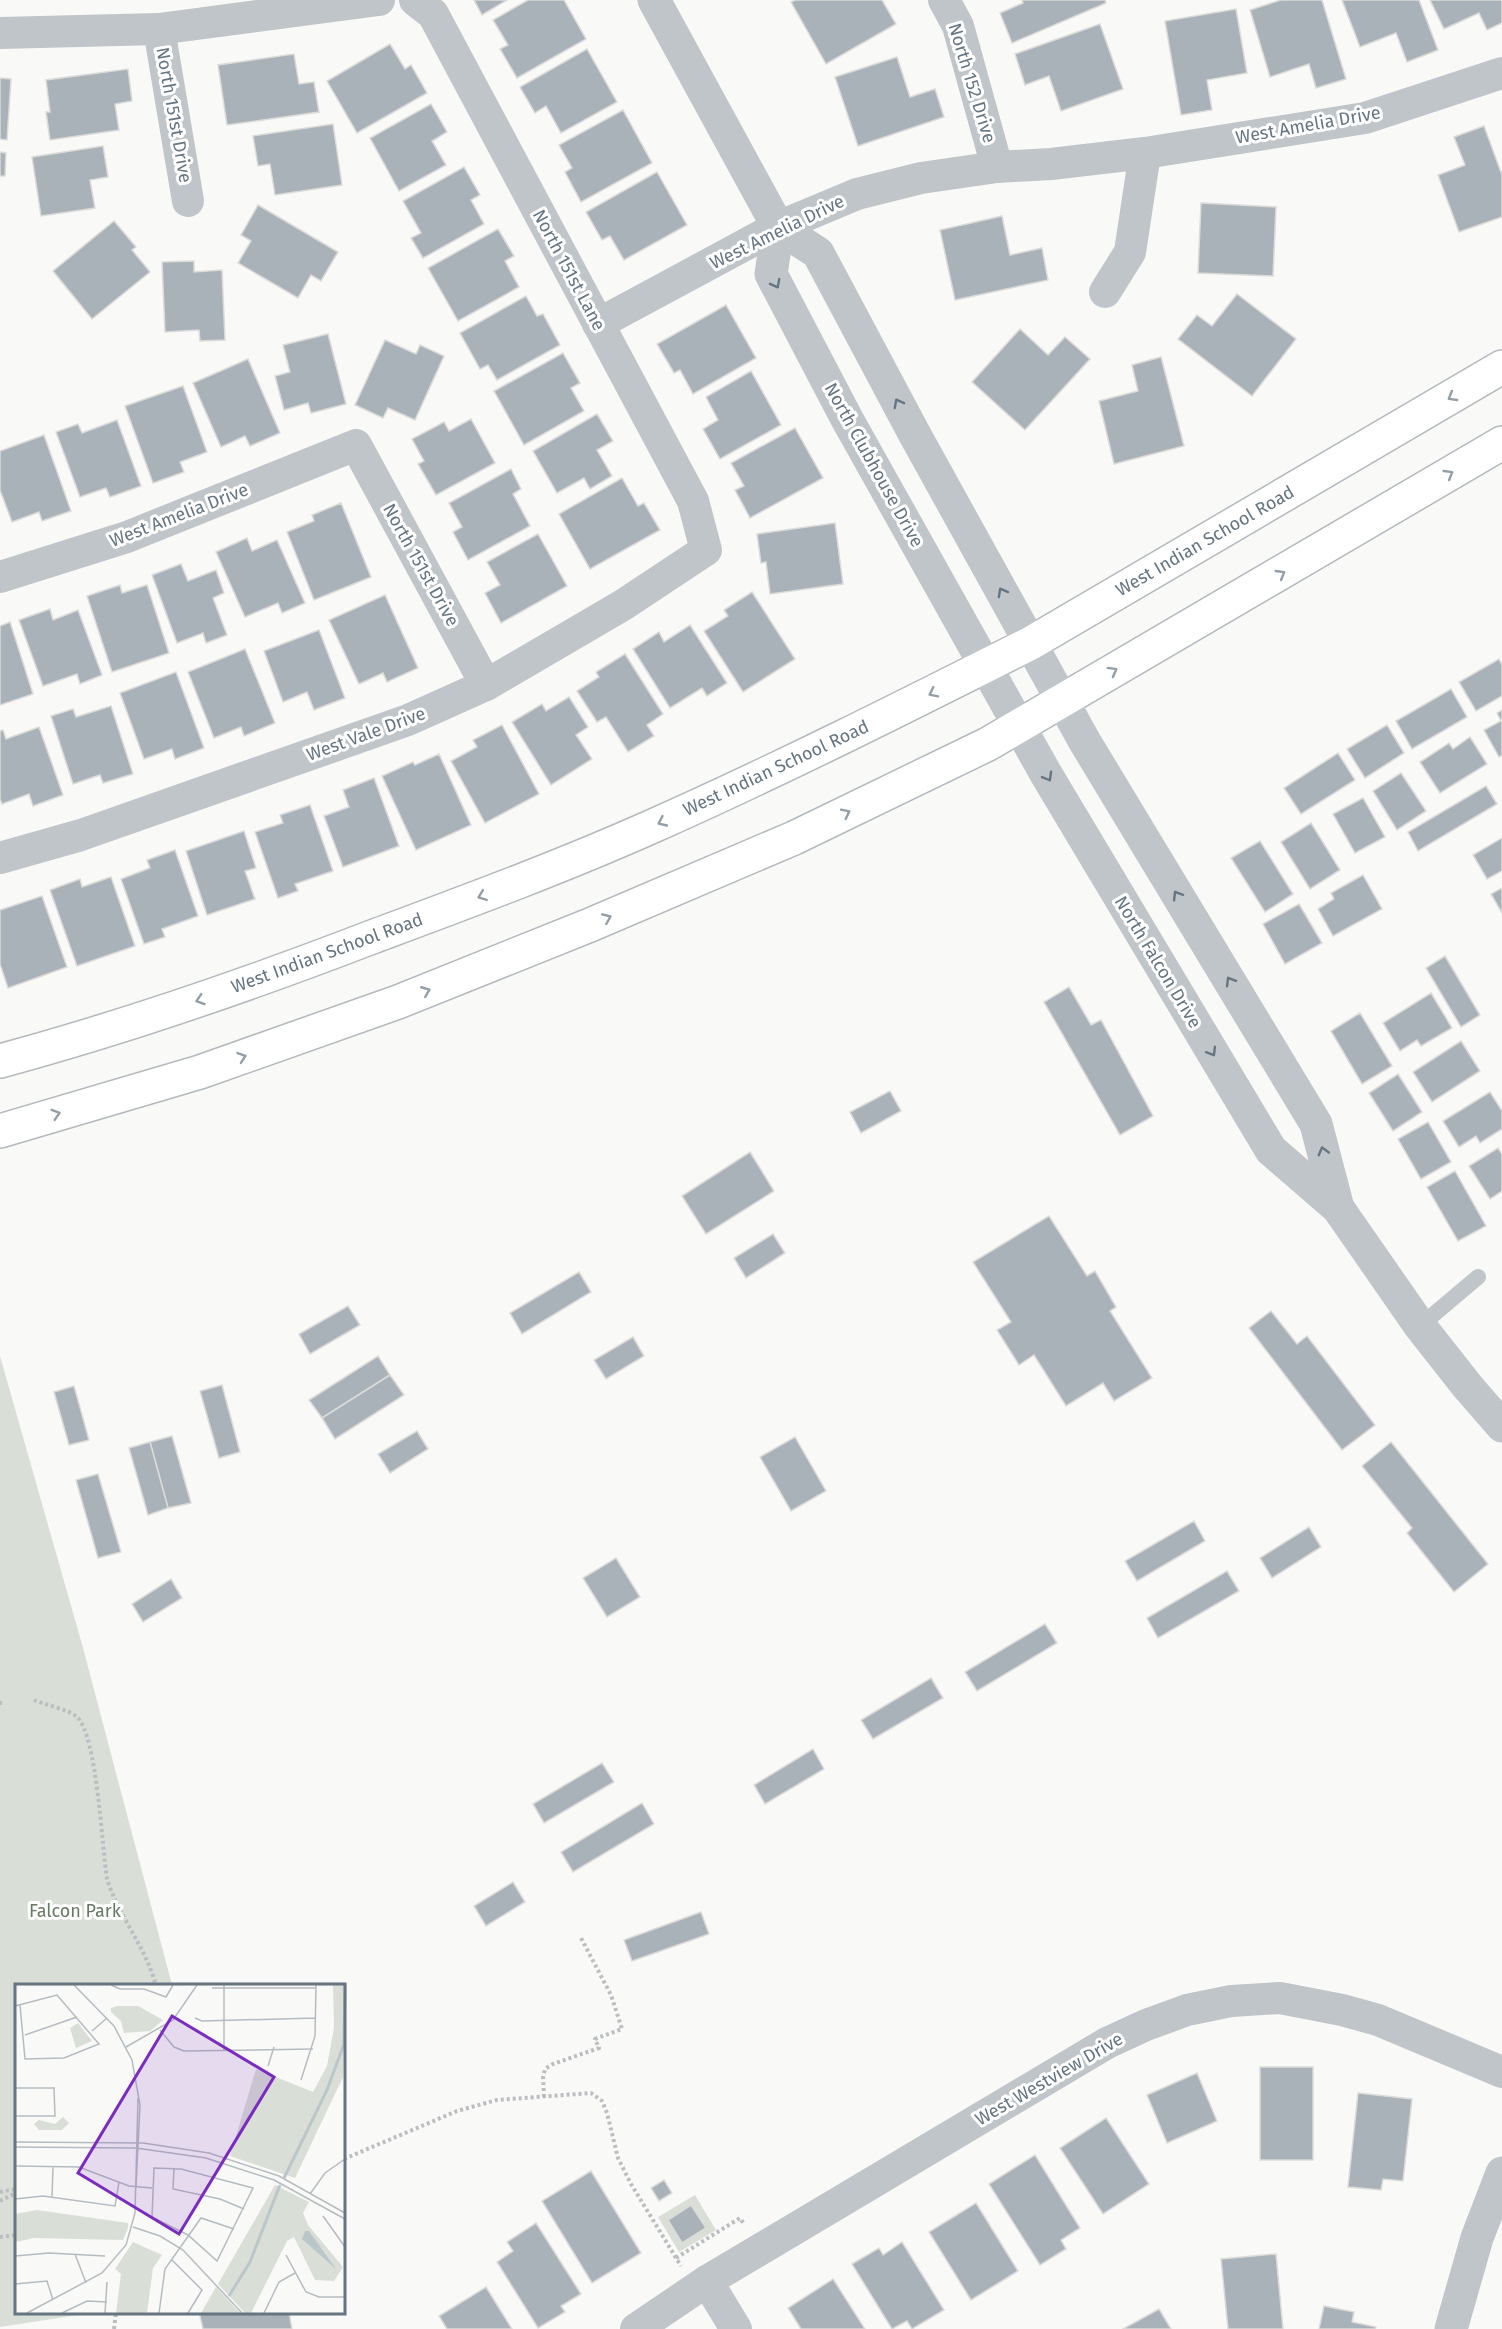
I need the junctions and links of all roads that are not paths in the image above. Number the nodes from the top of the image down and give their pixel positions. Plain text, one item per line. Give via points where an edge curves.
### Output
1 (379, 0) edge
2 (415, 0) edge
3 (654, 0) edge
4 (944, 0) edge
5 (159, 29) junction
6 (0, 33) edge
7 (1502, 73) edge
8 (1145, 153) junction
9 (997, 167) junction
10 (188, 201) dead end
11 (778, 227) junction
12 (1105, 292) dead end
13 (598, 324) junction
14 (1502, 367) edge
15 (915, 435) junction
16 (1502, 443) edge
17 (356, 445) joint
18 (871, 459) junction
19 (706, 550) joint
20 (0, 578) edge
21 (1030, 643) junction
22 (985, 666) junction
23 (486, 685) junction
24 (1003, 696) joint
25 (1062, 701) junction
26 (1020, 725) junction
27 (0, 858) edge
28 (0, 1061) edge
29 (0, 1131) edge
30 (1338, 1208) junction
31 (1478, 1277) dead end
32 (1420, 1326) junction
33 (1502, 1426) edge
34 (1502, 2072) edge
35 (1502, 2173) edge
36 (695, 2275) junction
37 (636, 2329) edge
38 (736, 2329) edge
39 (1451, 2329) edge

1 - 5 street
2 - 13 street, North 151st Lane via 433,14
3 - 11 street
4 - 9 street, North 152 Drive via 958,26
5 - 6 street
5 - 10 street, North 151st Drive
7 - 8 street, West Amelia Drive via 1365,118
8 - 9 street, West Amelia Drive
8 - 12 street via 1130,252
9 - 11 street, West Amelia Drive via 921,178 857,194
11 - 13 street, West Amelia Drive
15 -> 11 street via 818,252
11 -> 18 street, North Clubhouse Drive via 771,274
13 - 19 street, North 151st Lane via 693,501
14 -> 21 main road, West Indian School Road
15 - 18 street
21 -> 15 street
25 -> 16 main road
17 - 20 street, West Amelia Drive via 127,537
17 - 23 street, North 151st Drive
18 - 22 street, North Clubhouse Drive
19 - 23 street, West Vale Drive via 623,605
21 - 22 main road, West Indian School Road
21 - 25 street, North Falcon Drive
22 - 24 street, North Clubhouse Drive
22 -> 28 main road, West Indian School Road via 744,784 566,862 208,997
23 - 27 street, West Vale Drive via 408,720 81,835
24 - 26 street, North Falcon Drive
25 - 26 main road
30 -> 25 street, North Falcon Drive via 1316,1124
29 -> 26 main road via 200,1072 408,998 794,838
26 -> 30 street, North Falcon Drive via 1271,1150
30 - 32 street, North Falcon Drive
31 - 32 lane
32 - 33 street, North Falcon Drive
34 - 36 street, West Westview Drive via 1378,2020 1280,1998 1231,2001 1187,2010 1107,2043
35 - 39 street via 1477,2238
36 - 37 street, West Westview Drive
36 - 38 street

